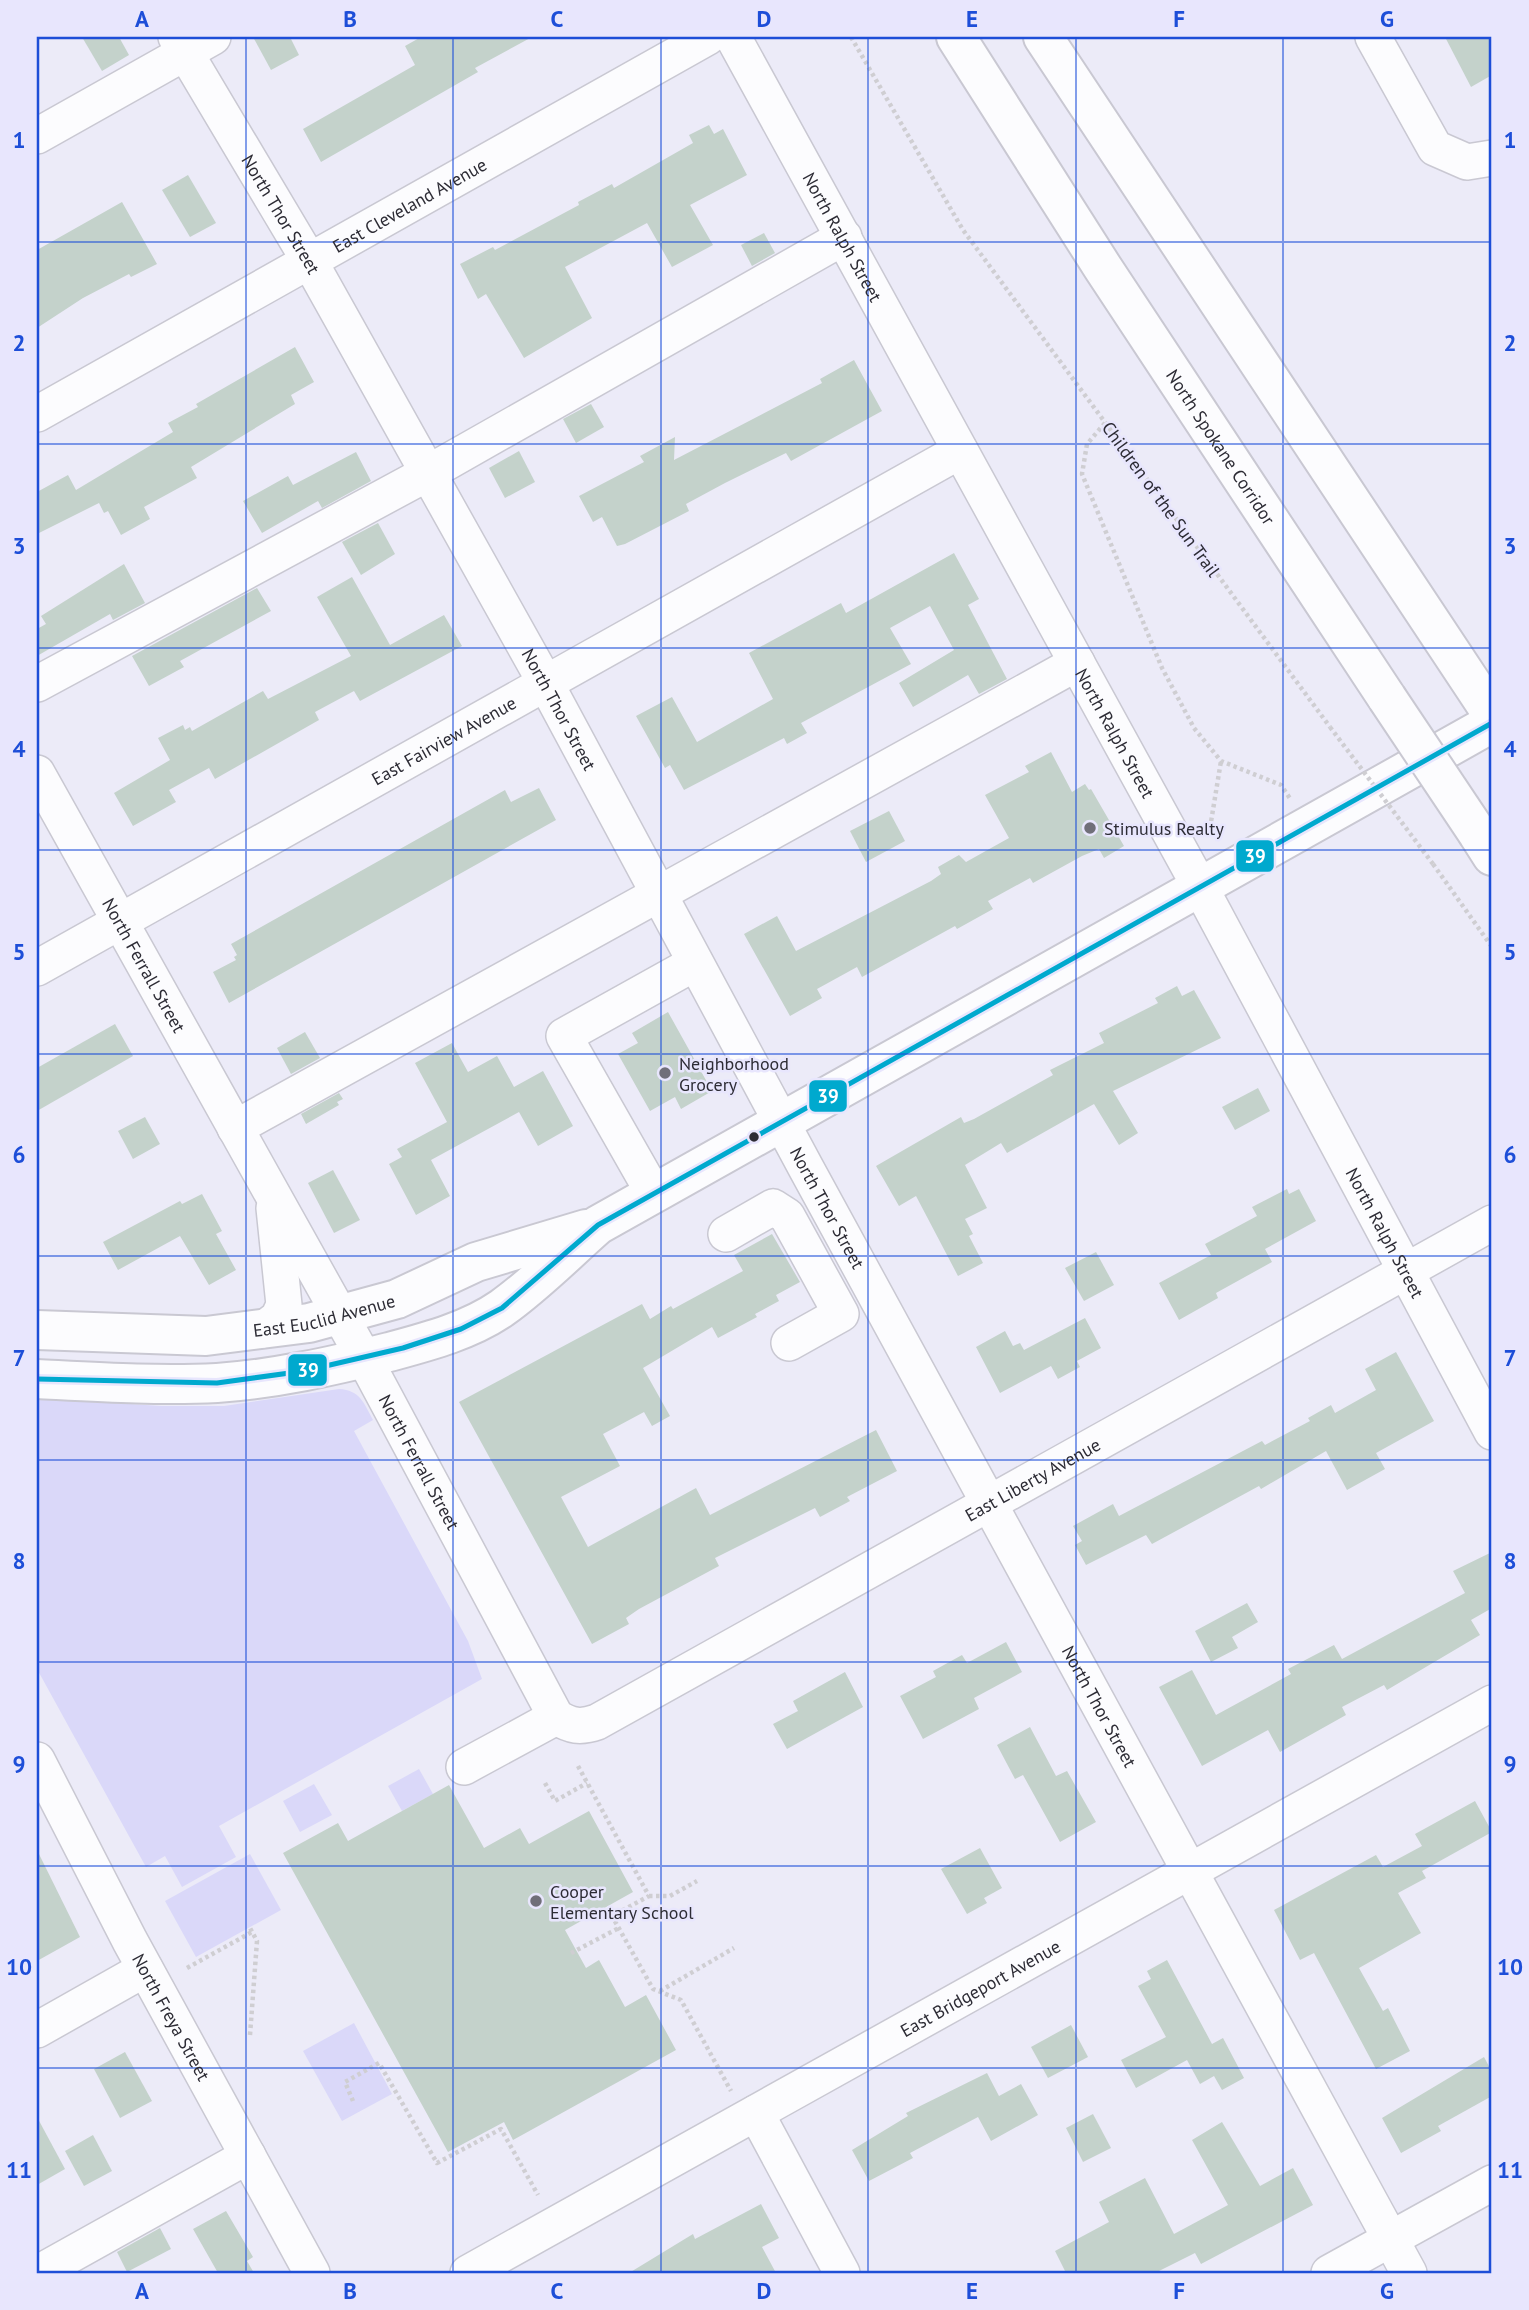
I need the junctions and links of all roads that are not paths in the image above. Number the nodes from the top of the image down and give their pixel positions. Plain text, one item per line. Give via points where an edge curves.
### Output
1 (708, 37) edge
2 (733, 37) edge
3 (956, 37) edge
4 (1044, 37) edge
5 (1373, 37) edge
6 (191, 42) edge
7 (37, 136) edge
8 (1479, 160) edge
9 (844, 237) junction
10 (310, 262) junction
11 (37, 414) edge
12 (960, 451) junction
13 (428, 473) junction
14 (1077, 663) junction
15 (545, 682) junction
16 (37, 684) edge
17 (1492, 714) edge
18 (1492, 723) edge
19 (37, 773) edge
20 (1485, 845) edge
21 (1200, 887) junction
22 (658, 893) junction
23 (119, 922) junction
24 (695, 962) junction
25 (37, 968) edge
26 (781, 1123) junction
27 (235, 1128) junction
28 (272, 1194) junction
29 (654, 1195) junction
30 (822, 1197) junction
31 (787, 1216) junction
32 (1492, 1223) edge
33 (598, 1225) junction
34 (726, 1234) dead end
35 (1407, 1271) junction
36 (340, 1315) junction
37 (37, 1330) edge
38 (262, 1330) junction
39 (789, 1343) dead end
40 (364, 1358) junction
41 (37, 1380) edge
42 (1492, 1432) edge
43 (988, 1502) junction
44 (1492, 1703) edge
45 (563, 1721) junction
46 (464, 1767) dead end
47 (41, 1777) edge
48 (1189, 1871) junction
49 (145, 1969) junction
50 (37, 2029) edge
51 (743, 2102) junction
52 (248, 2156) junction
53 (1492, 2183) edge
54 (1391, 2239) junction
55 (38, 2273) edge
56 (312, 2273) edge
57 (468, 2273) edge
58 (842, 2273) edge
59 (1329, 2273) edge
60 (1409, 2273) edge

1 - 10 street, East Cleveland Avenue
2 - 9 street, North Ralph Street
3 - 20 main road, North Spokane Corridor, bridge via 1080,233
4 - 17 main road
5 - 8 street via 1435,148
6 - 7 street
6 - 10 street, North Thor Street
9 - 12 street, North Ralph Street
9 - 13 street
10 - 11 street, East Cleveland Avenue
10 - 13 street, North Thor Street
12 - 14 street, North Ralph Street
12 - 15 street, East Fairview Avenue
13 - 15 street, North Thor Street
13 - 16 street
14 - 21 street, North Ralph Street
14 - 22 street
15 - 22 street, North Thor Street
15 - 23 street, East Fairview Avenue
18 - 21 main road, East Euclid Avenue
19 - 23 street, North Ferrall Street
21 - 26 main road, East Euclid Avenue
21 - 35 street, North Ralph Street
22 - 24 street, North Thor Street
22 - 27 street
23 - 25 street, East Fairview Avenue
23 - 27 street, North Ferrall Street
24 - 26 street, North Thor Street
24 - 29 street via 564,1036
26 - 29 main road, East Euclid Avenue
26 - 30 street, North Thor Street
27 - 28 street, North Ferrall Street
28 - 36 street, North Ferrall Street
28 - 38 street, North Ferrall Street via 284,1305 278,1318
29 - 33 main road, East Euclid Avenue
30 - 31 street
30 - 43 street, North Thor Street
31 - 34 street via 773,1207
31 - 39 street via 841,1314
32 - 35 street, East Liberty Avenue
33 - 36 main road, East Euclid Avenue via 476,1262 397,1299
33 - 40 main road, East Euclid Avenue via 501,1309 426,1342
35 - 42 street, North Ralph Street
35 - 43 street, East Liberty Avenue
36 - 38 main road, East Euclid Avenue
36 - 40 street, North Ferrall Street
37 - 38 main road, East Euclid Avenue via 206,1336
40 - 41 main road, East Euclid Avenue via 217,1383
40 - 45 street, North Ferrall Street
43 - 45 street, East Liberty Avenue via 597,1722 584,1726
43 - 48 street, North Thor Street
44 - 48 street, East Bridgeport Avenue
45 - 46 street, East Liberty Avenue
47 - 49 street, North Freya Street
48 - 51 street, East Bridgeport Avenue
48 - 54 street, North Thor Street
49 - 50 street
49 - 52 street, North Freya Street
51 - 57 street, East Bridgeport Avenue
51 - 58 street
52 - 55 street
52 - 56 street, North Freya Street
53 - 54 street
54 - 59 street
54 - 60 street, North Thor Street

